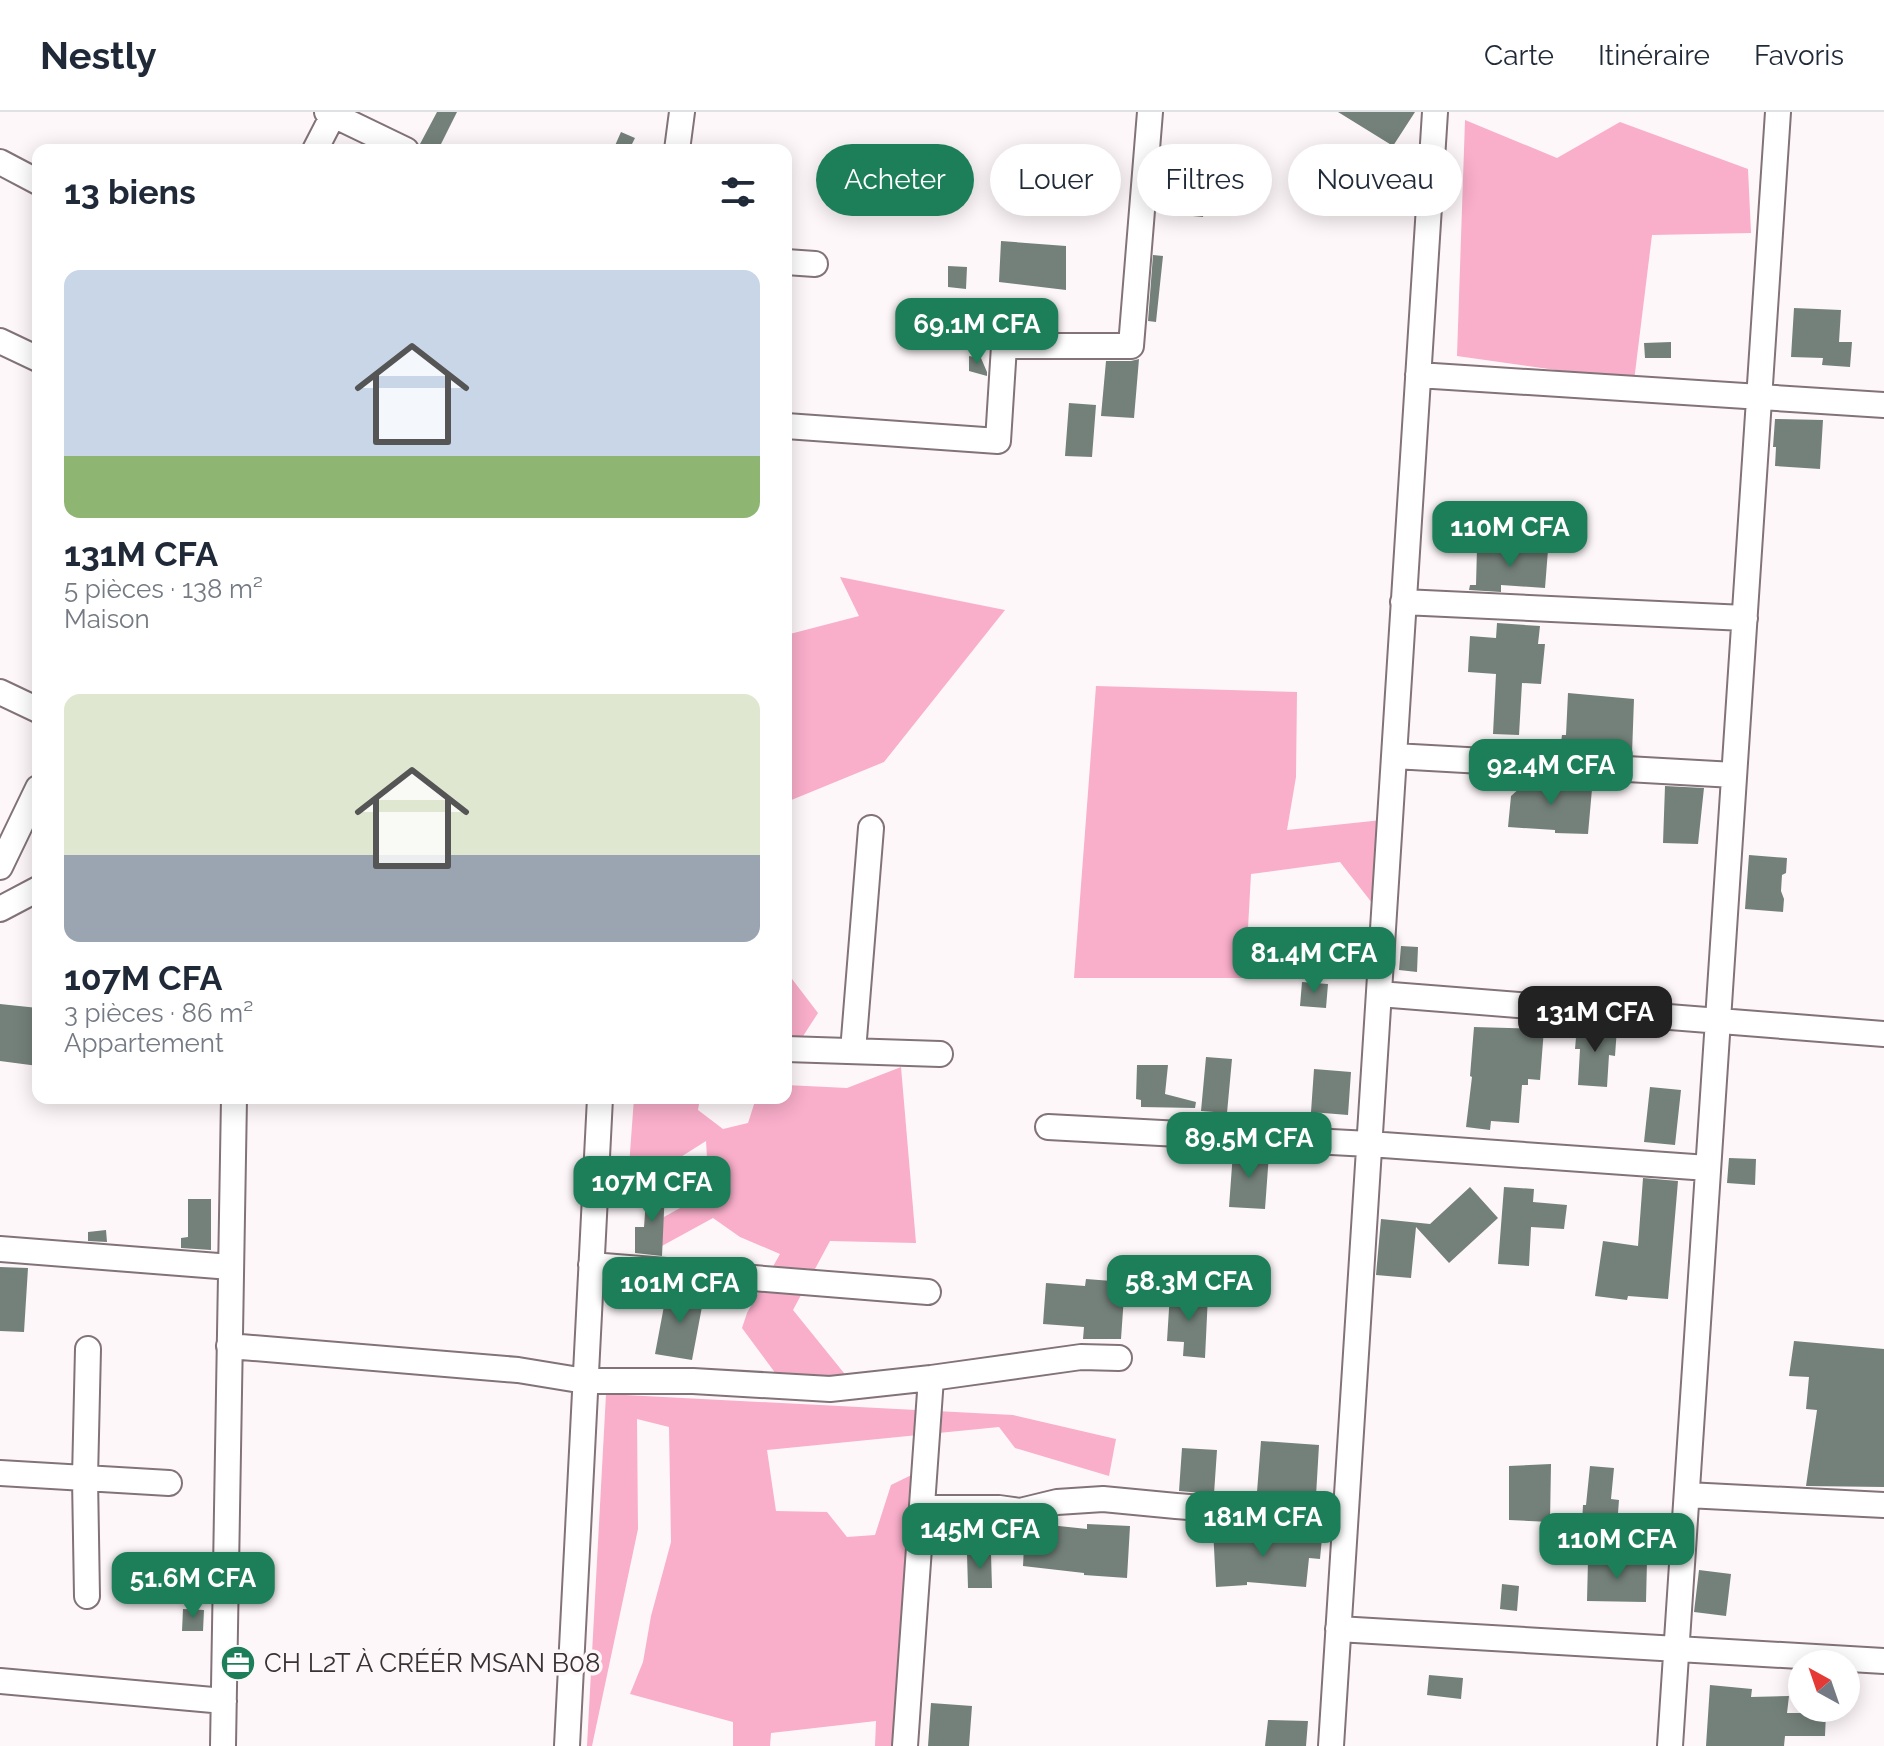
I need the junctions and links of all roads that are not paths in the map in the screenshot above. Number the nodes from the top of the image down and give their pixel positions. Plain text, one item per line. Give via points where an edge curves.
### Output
1 (682, 112) edge
2 (1150, 112) edge
3 (1435, 112) edge
4 (1778, 112) edge
5 (330, 113) edge
6 (317, 144) edge
7 (394, 144) edge
8 (678, 144) edge
9 (0, 162) edge
10 (32, 179) edge
11 (792, 262) edge
12 (815, 264) dead end
13 (0, 341) edge
14 (32, 356) edge
15 (1418, 375) junction
16 (1760, 397) junction
17 (1884, 405) edge
18 (792, 426) edge
19 (1403, 602) junction
20 (1745, 618) junction
21 (0, 692) edge
22 (32, 700) edge
23 (1394, 756) junction
24 (1734, 775) junction
25 (32, 800) edge
26 (871, 828) dead end
27 (0, 867) edge
28 (32, 892) edge
29 (0, 909) edge
30 (1379, 994) junction
31 (1718, 1021) junction
32 (1884, 1034) edge
33 (792, 1049) edge
34 (853, 1051) junction
35 (940, 1054) dead end
36 (234, 1104) edge
37 (600, 1104) edge
38 (1048, 1127) dead end
39 (1369, 1144) junction
40 (1708, 1168) junction
41 (0, 1249) edge
42 (591, 1265) junction
43 (231, 1267) junction
44 (928, 1292) dead end
45 (229, 1346) junction
46 (88, 1349) dead end
47 (1119, 1358) dead end
48 (931, 1378) junction
49 (585, 1381) junction
50 (0, 1473) edge
51 (85, 1478) junction
52 (169, 1483) dead end
53 (1687, 1495) junction
54 (1884, 1505) edge
55 (922, 1508) junction
56 (1345, 1519) junction
57 (87, 1596) dead end
58 (1338, 1629) junction
59 (1677, 1648) junction
60 (1884, 1661) edge
61 (0, 1681) edge
62 (224, 1701) junction
63 (223, 1746) edge
64 (567, 1746) edge
65 (905, 1746) edge
66 (1331, 1746) edge
67 (1670, 1746) edge

1 - 8 street
2 - 18 street via 1131,346 1004,346 998,441
3 - 15 street
4 - 16 street
5 - 6 street
5 - 7 street
9 - 10 street
11 - 12 street
13 - 14 street
15 - 16 street
15 - 19 street
16 - 17 street
16 - 20 street
19 - 20 street
19 - 23 street
20 - 24 street
21 - 22 street
23 - 24 street
23 - 30 street
24 - 31 street
25 - 27 street
26 - 34 street
28 - 29 street
30 - 31 street
30 - 39 street
31 - 32 street
31 - 40 street
33 - 34 street
34 - 35 street
36 - 43 street
37 - 42 street
38 - 39 street
39 - 40 street
39 - 56 street
40 - 53 street
41 - 43 street
42 - 44 street
42 - 49 street
43 - 45 street
45 - 49 street via 518,1370
45 - 62 street
46 - 51 street
47 - 48 street via 1081,1357
48 - 49 street via 830,1389
48 - 55 street
49 - 64 street
50 - 51 street
51 - 52 street
51 - 57 street
53 - 54 street
53 - 59 street
55 - 56 street via 1020,1511 1103,1499
55 - 65 street
56 - 58 street
58 - 59 street
58 - 66 street
59 - 60 street
59 - 67 street
61 - 62 street
62 - 63 street

